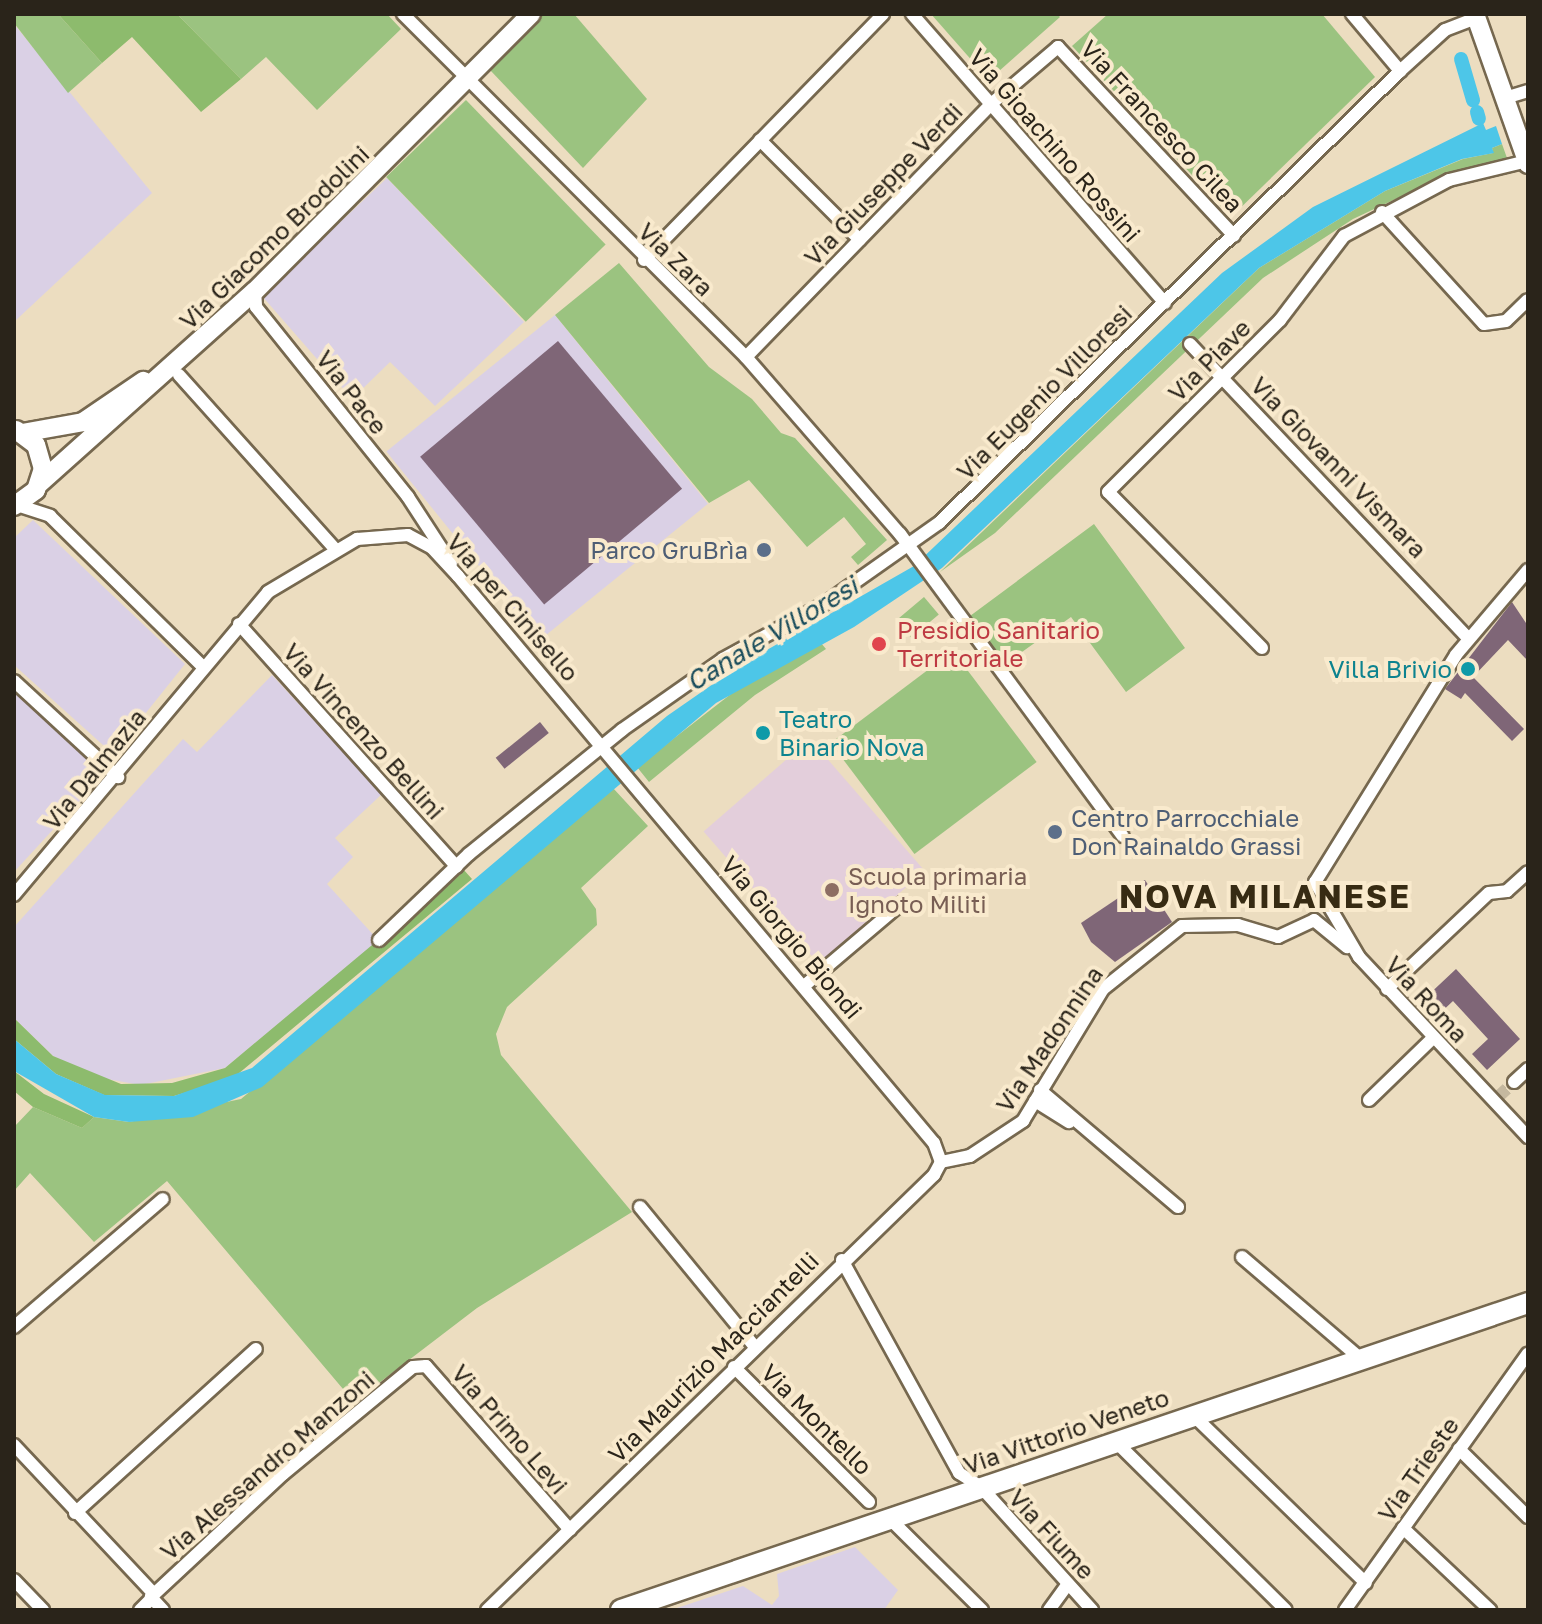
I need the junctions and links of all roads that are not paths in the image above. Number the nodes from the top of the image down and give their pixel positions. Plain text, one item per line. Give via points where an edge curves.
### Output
1 (403, 14) edge
2 (516, 14) edge
3 (531, 14) edge
4 (883, 14) edge
5 (912, 14) edge
6 (1352, 14) edge
7 (1476, 16) edge
8 (1058, 47) joint
9 (1400, 71) junction
10 (464, 76) junction
11 (1528, 91) edge
12 (1505, 98) junction
13 (991, 104) junction
14 (760, 140) junction
15 (1528, 162) edge
16 (1382, 212) junction
17 (1234, 236) junction
18 (860, 240) junction
19 (644, 260) junction
20 (255, 291) junction
21 (1528, 300) edge
22 (1165, 303) junction
23 (1190, 344) dead end
24 (746, 357) junction
25 (179, 375) dead end
26 (1223, 378) junction
27 (18, 431) edge
28 (40, 483) junction
29 (15, 505) edge
30 (50, 516) junction
31 (423, 520) junction
32 (408, 535) junction
33 (909, 545) junction
34 (336, 550) junction
35 (1528, 570) edge
36 (458, 576) junction
37 (239, 624) junction
38 (1468, 638) junction
39 (1262, 648) dead end
40 (203, 667) junction
41 (14, 681) edge
42 (601, 745) junction
43 (118, 777) junction
44 (1123, 836) dead end
45 (457, 867) junction
46 (1528, 872) edge
47 (14, 895) edge
48 (902, 903) dead end
49 (379, 940) dead end
50 (1359, 957) junction
51 (804, 986) junction
52 (1387, 989) junction
53 (1433, 1038) junction
54 (1528, 1069) edge
55 (1514, 1082) tunnel mouth
56 (1037, 1096) junction
57 (1369, 1100) dead end
58 (1528, 1137) edge
59 (941, 1162) junction
60 (163, 1199) dead end
61 (640, 1207) dead end
62 (1178, 1207) dead end
63 (1242, 1257) dead end
64 (842, 1260) junction
65 (1528, 1303) edge
66 (14, 1327) edge
67 (754, 1346) junction
68 (256, 1349) dead end
69 (1528, 1353) edge
70 (1361, 1359) junction
71 (413, 1367) joint
72 (734, 1367) junction
73 (1193, 1415) junction
74 (1115, 1441) junction
75 (14, 1445) edge
76 (1459, 1449) junction
77 (981, 1487) junction
78 (869, 1502) dead end
79 (75, 1513) junction
80 (1528, 1517) edge
81 (889, 1518) junction
82 (1403, 1528) junction
83 (570, 1530) junction
84 (14, 1580) edge
85 (1366, 1583) junction
86 (516, 1584) junction
87 (1068, 1584) junction
88 (152, 1596) junction
89 (43, 1610) edge
90 (140, 1610) edge
91 (163, 1610) edge
92 (487, 1610) edge
93 (497, 1610) edge
94 (621, 1610) edge
95 (982, 1610) edge
96 (1049, 1610) edge
97 (1092, 1610) edge
98 (1286, 1610) edge
99 (1345, 1610) edge
100 (1490, 1610) edge

1 - 10 street, Via Zara
2 - 10 main road, Via Giacomo Brodolini
3 - 10 main road, Via Giacomo Brodolini
4 - 14 street
5 - 13 street, Via Gioachino Rossini
6 - 9 street
7 - 9 street, Via Eugenio Villoresi via 1445,30
7 - 12 main road
8 - 13 street, Via Giuseppe Verdi
8 - 17 street, Via Francesco Cilea
9 - 17 street, Via Eugenio Villoresi
10 - 19 street, Via Zara
10 - 20 main road, Via Giacomo Brodolini
10 - 27 main road, Via Giacomo Brodolini via 140,384 83,422
11 - 12 street
12 - 15 main road
13 - 18 street, Via Giuseppe Verdi
13 - 22 street, Via Gioachino Rossini
14 - 18 street
14 - 19 street
15 - 16 street, Via Piave via 1449,180
16 - 21 street via 1484,324 1506,321
16 - 26 street, Via Piave via 1344,236 1280,320
17 - 22 street, Via Eugenio Villoresi
18 - 24 street, Via Giuseppe Verdi
19 - 24 street, Via Zara
20 - 28 main road, Via Giacomo Brodolini
20 - 31 street, Via Pace via 256,307
22 - 33 street, Via Eugenio Villoresi via 983,485
23 - 26 street, Via Giovanni Vismara
24 - 33 street, Via Zara
25 - 34 street
26 - 38 street, Via Giovanni Vismara
26 - 39 street, Via Piave via 1108,492
27 - 28 main road via 40,453
28 - 29 main road
28 - 30 street
29 - 30 street
30 - 40 street
31 - 32 street
31 - 36 street, Via Pace
32 - 34 street, Via per Cinisello via 370,534
32 - 36 street, Via per Cinisello via 432,548
33 - 42 street, Via Eugenio Villoresi via 824,604 723,659
33 - 44 street, Via Zara
34 - 37 street, Via per Cinisello via 268,592
35 - 38 street
36 - 42 street, Via per Cinisello
37 - 40 street, Via per Cinisello
37 - 45 street, Via Vincenzo Bellini
38 - 50 street, Via Roma via 1384,780 1316,876
40 - 43 street, Via Dalmazia
41 - 43 street
42 - 45 street, Via Eugenio Villoresi
42 - 51 street, Via Giorgio Biondi
43 - 47 street, Via Dalmazia
45 - 49 street, Via Eugenio Villoresi
46 - 52 street via 1507,891 1489,893
48 - 51 street
50 - 52 street, Via Roma
50 - 56 street, Via Madonnina via 1314,920 1278,937 1238,925 1187,924 1103,989
51 - 59 street, Via Giorgio Biondi via 934,1143
52 - 53 street, Via Roma
53 - 57 street
53 - 58 street, Via Roma
54 - 55 street
56 - 59 street, Via Madonnina via 1023,1121 997,1141 957,1162
56 - 62 street
59 - 64 street, Via Maurizio Macciantelli
60 - 66 street
61 - 67 street
63 - 70 street
64 - 67 street, Via Maurizio Macciantelli
64 - 77 street, Via Fiume via 959,1473
65 - 70 main road, Via Vittorio Veneto
67 - 72 street, Via Maurizio Macciantelli
68 - 79 street
69 - 76 street, Via Trieste
70 - 73 main road, Via Vittorio Veneto
71 - 83 street, Via Primo Levi via 426,1366
71 - 88 street, Via Alessandro Manzoni via 283,1474
72 - 78 street, Via Montello
72 - 83 street, Via Maurizio Macciantelli
73 - 74 main road, Via Vittorio Veneto
73 - 85 street
74 - 77 main road, Via Vittorio Veneto
74 - 98 street
75 - 79 street
76 - 80 street
76 - 82 street, Via Trieste
77 - 81 main road, Via Vittorio Veneto
77 - 87 street, Via Fiume
79 - 88 street
81 - 94 main road, Via Vittorio Veneto
81 - 95 street
82 - 85 street, Via Trieste
82 - 100 street
83 - 86 street, Via Maurizio Macciantelli
84 - 89 street
85 - 99 street, Via Trieste
86 - 92 street, Via Maurizio Macciantelli
86 - 93 street, Via Maurizio Macciantelli
87 - 96 street
87 - 97 street, Via Fiume
88 - 90 street, Via Alessandro Manzoni
88 - 91 street

